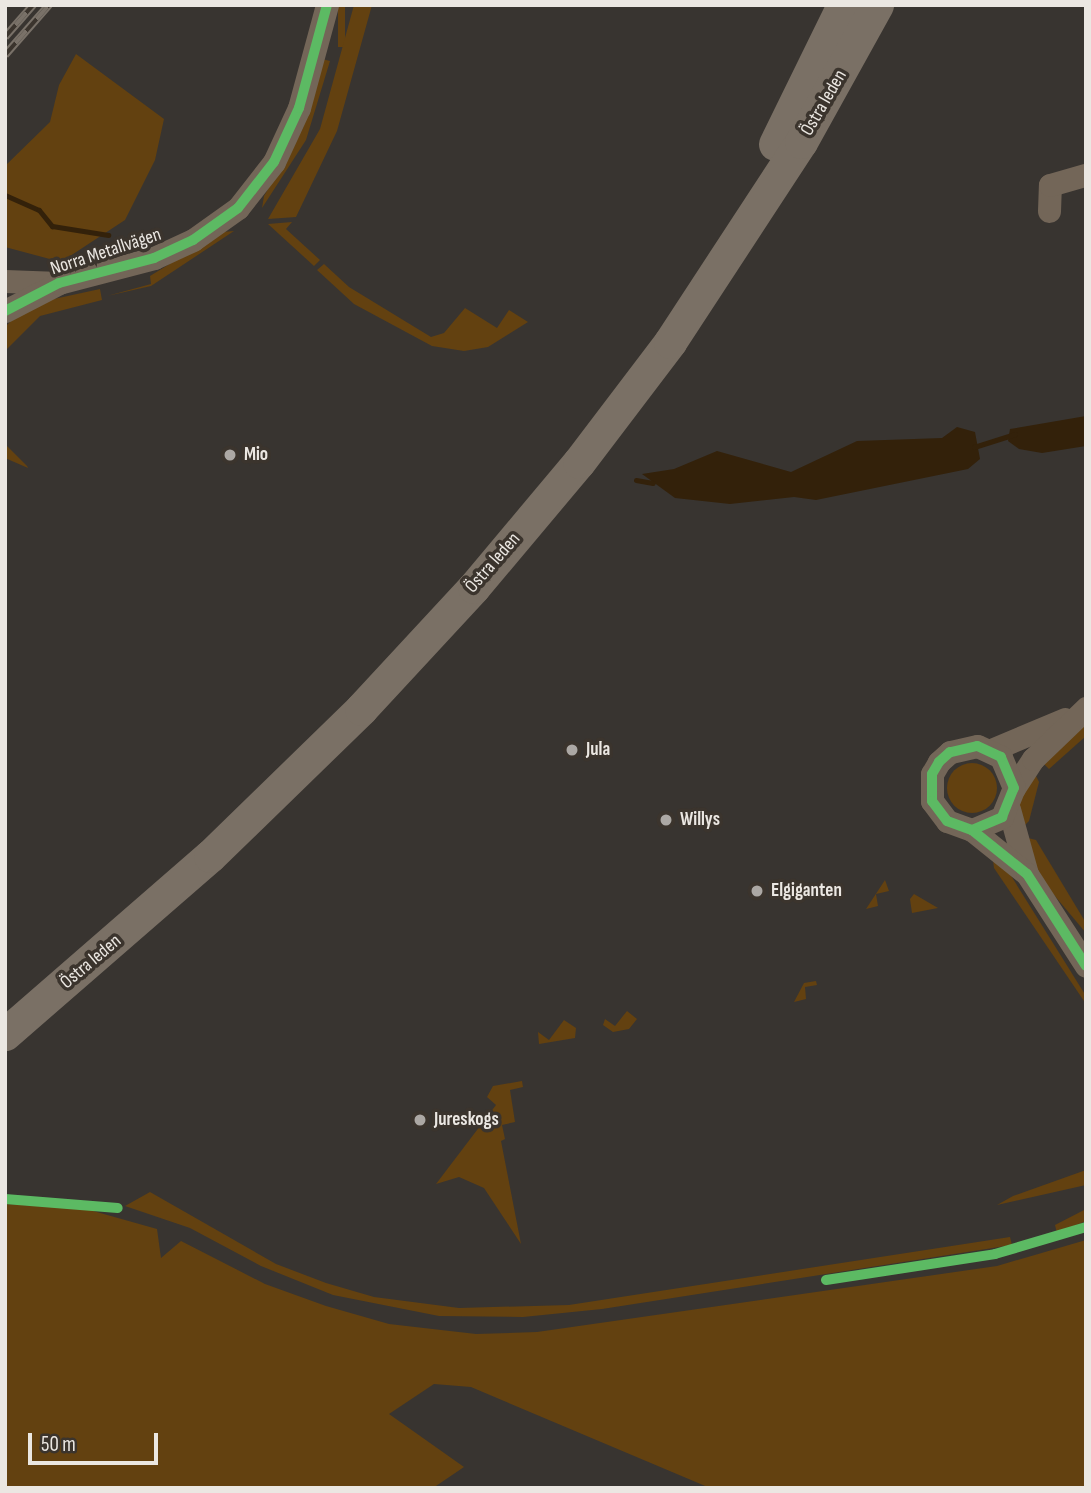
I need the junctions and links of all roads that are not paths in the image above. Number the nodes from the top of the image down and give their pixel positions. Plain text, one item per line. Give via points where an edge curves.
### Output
1 (327, 5) edge
2 (843, 5) edge
3 (865, 5) edge
4 (877, 5) edge
5 (896, 5) edge
6 (801, 142) junction
7 (1086, 175) edge
8 (1049, 211) dead end
9 (728, 236) junction
10 (5, 281) edge
11 (59, 283) junction
12 (5, 311) edge
13 (1084, 709) edge
14 (991, 750) junction
15 (1012, 798) junction
16 (972, 830) junction
17 (1027, 874) junction
18 (1086, 966) edge
19 (5, 1024) edge
20 (5, 1034) edge

1 - 11 street, Norra Metallvägen via 299,108 274,162 238,208 193,240 154,258
2 - 9 highway via 835,30
3 - 9 highway, Östra leden
4 - 6 highway, Östra leden
5 - 6 highway
6 - 20 highway, Östra leden via 670,342 579,462 474,587 361,709 210,856
7 - 8 street via 1050,185
9 - 19 highway, Östra leden via 660,338 572,454 468,580 355,704 207,853
10 - 11 street, Norra Metallvägen
11 - 12 street, Norra Metallvägen
13 - 14 street
13 - 15 street via 1033,759
14 - 15 street via 1008,766
14 - 16 street via 963,747 950,752 932,774 930,788 938,812 958,827
15 - 16 street via 993,824
15 - 17 street
16 - 17 street
17 - 18 street

